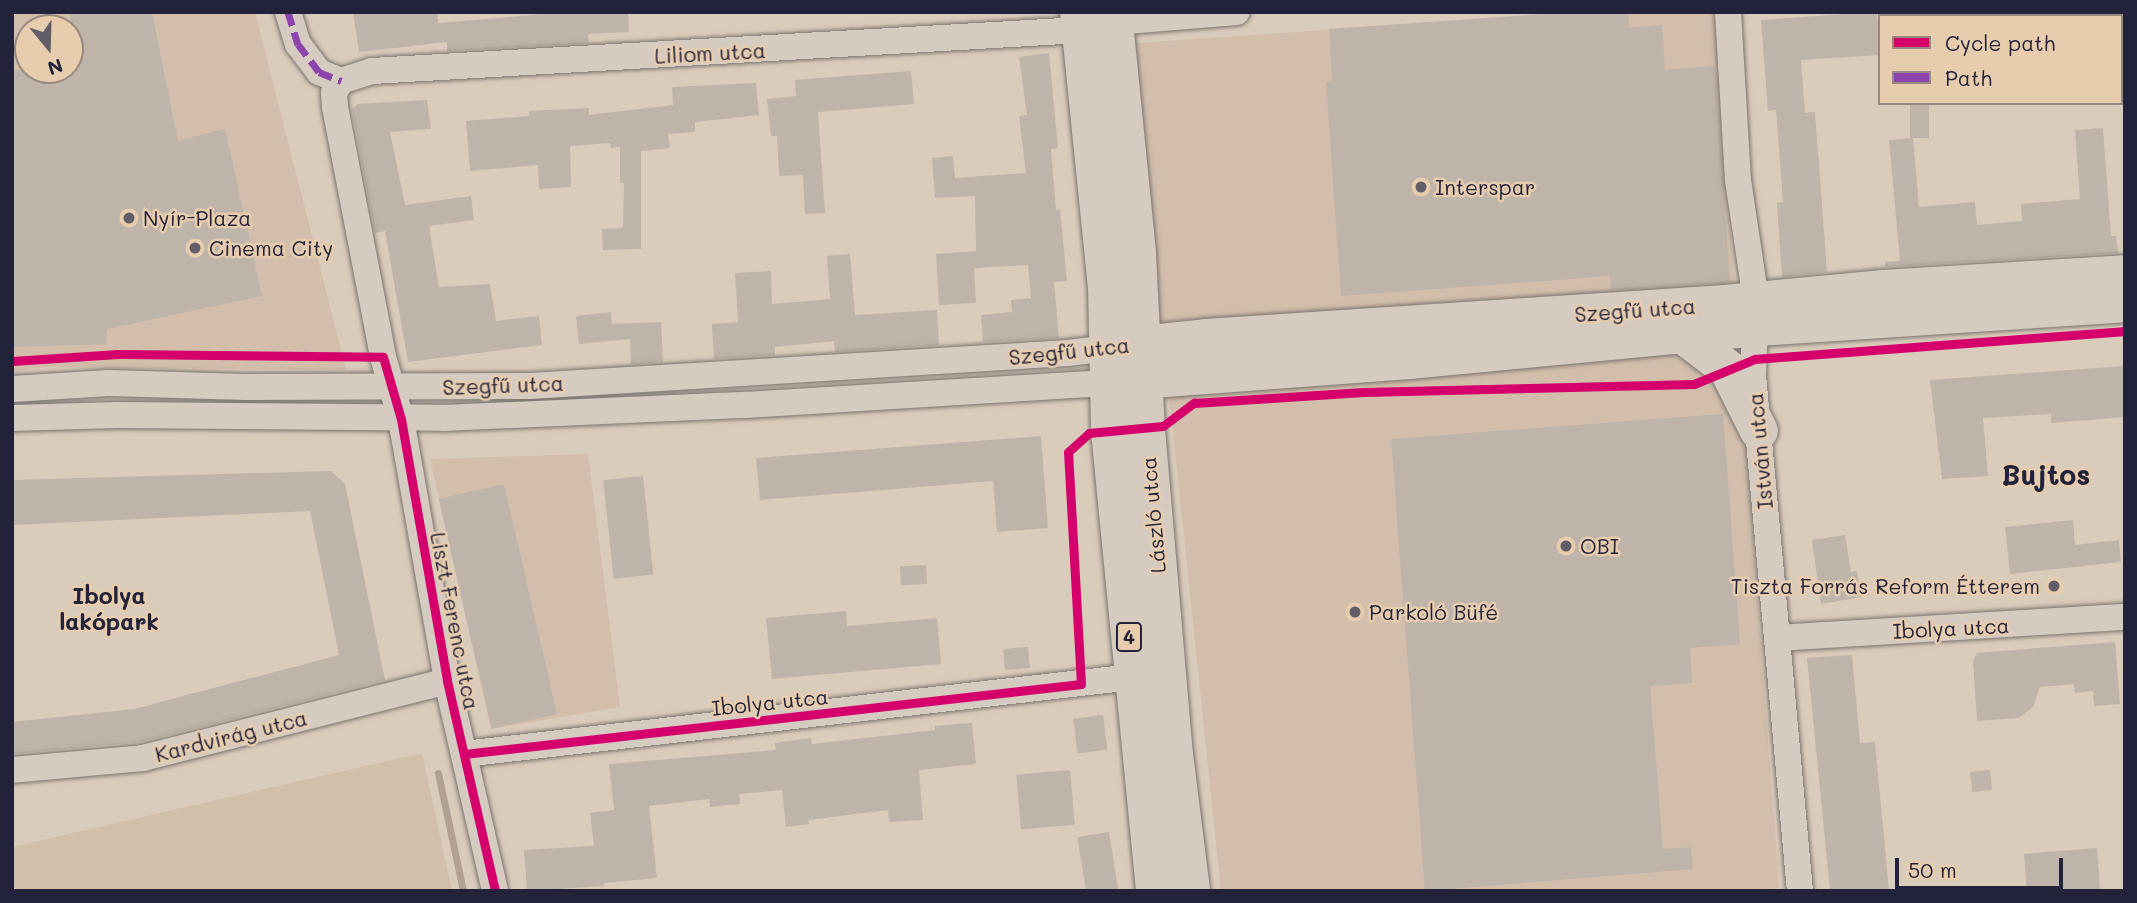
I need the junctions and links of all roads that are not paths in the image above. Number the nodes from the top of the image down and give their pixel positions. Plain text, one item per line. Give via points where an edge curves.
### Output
1 (288, 12) edge
2 (1237, 12) edge
3 (1728, 12) edge
4 (1096, 18) edge
5 (341, 81) junction
6 (2125, 274) edge
7 (2125, 303) edge
8 (1756, 314) junction
9 (1682, 334) junction
10 (1125, 363) junction
11 (392, 387) junction
12 (12, 389) edge
13 (12, 418) edge
14 (401, 419) junction
15 (1759, 431) junction
16 (2125, 617) edge
17 (1777, 638) junction
18 (1133, 677) junction
19 (447, 681) junction
20 (464, 754) junction
21 (12, 770) edge
22 (495, 891) edge
23 (1155, 891) edge
24 (1191, 891) edge
25 (1800, 891) edge

1 - 5 street via 298,44 312,63 319,72
2 - 4 street, Liliom utca
3 - 8 street, István utca via 1738,180
4 - 5 street, Liliom utca via 372,71
4 - 10 street, László utca / 4 via 1137,254
5 - 11 street, Liszt Ferenc utca via 334,93 335,107
6 - 8 street, Szegfű utca via 1883,289
7 - 8 street, Szegfű utca
8 - 9 street, Szegfű utca
8 - 10 street, Szegfű utca
8 - 15 street, István utca via 1753,375
9 - 10 street, Szegfű utca via 1409,360
9 - 15 street via 1727,369
10 - 11 street, Szegfű utca via 1068,353 530,386
10 - 14 street, Szegfű utca via 746,405
10 - 18 street, László utca / 4
10 - 24 street, László utca / 4
11 - 12 street, Szegfű utca via 109,383
11 - 14 street, Liszt Ferenc utca
13 - 14 street, Szegfű utca
14 - 19 street, Liszt Ferenc utca
15 - 17 street, István utca
16 - 17 street, Ibolya utca
17 - 25 street, István utca
18 - 20 street, Ibolya utca
18 - 23 street, László utca / 4
19 - 20 street, Liszt Ferenc utca
19 - 21 street, Kardvirág utca via 143,758
20 - 22 street, Liszt Ferenc utca

